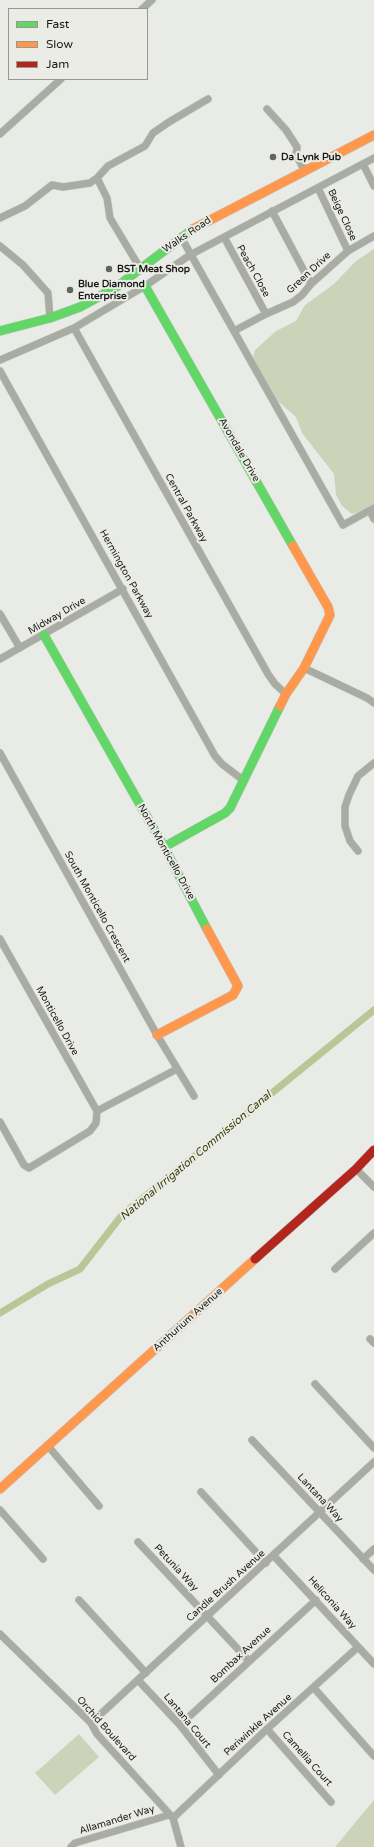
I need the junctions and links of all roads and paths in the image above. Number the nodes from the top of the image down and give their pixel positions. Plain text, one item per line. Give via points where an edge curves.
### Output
1 (152, 0) edge
2 (143, 8) edge
3 (60, 80) edge
4 (208, 99) dead end
5 (267, 109) dead end
6 (0, 134) edge
7 (374, 135) edge
8 (374, 158) edge
9 (363, 164) junction
10 (305, 171) junction
11 (97, 178) junction
12 (374, 186) edge
13 (318, 188) junction
14 (272, 210) junction
15 (0, 218) edge
16 (374, 236) edge
17 (181, 237) junction
18 (224, 237) junction
19 (0, 246) edge
20 (348, 252) junction
21 (190, 255) junction
22 (140, 268) junction
23 (310, 284) junction
24 (145, 286) junction
25 (266, 314) junction
26 (50, 318) junction
27 (74, 328) junction
28 (0, 331) edge
29 (234, 331) junction
30 (0, 360) edge
31 (0, 370) edge
32 (372, 509) edge
33 (374, 519) edge
34 (123, 589) junction
35 (0, 614) edge
36 (44, 635) junction
37 (20, 648) junction
38 (0, 659) edge
39 (304, 668) junction
40 (286, 694) junction
41 (374, 703) edge
42 (0, 753) edge
43 (374, 763) edge
44 (243, 780) junction
45 (164, 847) junction
46 (358, 851) dead end
47 (0, 939) edge
48 (157, 1035) junction
49 (177, 1069) junction
50 (194, 1096) dead end
51 (97, 1111) junction
52 (0, 1122) edge
53 (374, 1150) edge
54 (356, 1169) junction
55 (374, 1187) edge
56 (374, 1233) edge
57 (335, 1269) dead end
58 (315, 1384) dead end
59 (252, 1440) dead end
60 (48, 1446) junction
61 (374, 1448) edge
62 (374, 1462) edge
63 (0, 1489) edge
64 (201, 1492) dead end
65 (100, 1506) dead end
66 (0, 1510) edge
67 (320, 1514) junction
68 (138, 1542) dead end
69 (374, 1549) edge
70 (274, 1556) junction
71 (43, 1558) dead end
72 (363, 1559) junction
73 (266, 1563) junction
74 (374, 1570) edge
75 (79, 1600) dead end
76 (316, 1600) junction
77 (207, 1616) junction
78 (0, 1634) edge
79 (358, 1647) junction
80 (249, 1661) junction
81 (374, 1664) edge
82 (146, 1673) junction
83 (138, 1680) junction
84 (314, 1688) junction
85 (90, 1723) junction
86 (180, 1725) junction
87 (267, 1729) junction
88 (374, 1756) edge
89 (219, 1775) junction
90 (331, 1802) dead end
91 (171, 1816) junction
92 (71, 1847) edge
93 (181, 1847) edge

1 - 2 street
3 - 6 street
4 - 11 street via 153,133 145,146 108,166
5 - 10 street via 297,147 296,155
7 - 10 street, Walks Road
8 - 9 street
9 - 12 street
9 - 13 street
10 - 17 street, Walks Road via 234,206
11 - 15 street via 90,183 63,187 52,185 25,206
11 - 22 street via 107,198 110,218
13 - 14 street
13 - 20 street, Beige Close
14 - 18 street
14 - 23 street
16 - 20 street, Green Drive
17 - 21 street
17 - 22 street, Walks Road
18 - 21 street
18 - 25 street, Peach Close
19 - 26 street via 23,265 48,293
20 - 23 street, Green Drive
21 - 24 street
21 - 29 street
22 - 26 street, Walks Road via 115,288 80,307
23 - 25 street, Green Drive via 293,302
24 - 27 street
24 - 39 street, Avondale Drive via 328,607 330,615
25 - 29 street, Green Drive
26 - 28 street, Walks Road
27 - 30 street
27 - 40 street, Central Parkway via 268,674
29 - 32 street via 343,525
31 - 34 street, Hermington Parkway
32 - 33 street
34 - 36 street, Midway Drive
34 - 44 street, Hermington Parkway via 214,756
35 - 37 street
36 - 37 street, Midway Drive
36 - 45 street, North Monticello Drive
37 - 38 street, Midway Drive
39 - 40 street
39 - 41 street
40 - 44 street
42 - 48 street, South Monticello Crescent
43 - 46 street via 358,776 345,807 345,826 350,842
44 - 45 street via 225,814
45 - 48 street, North Monticello Drive via 238,986 233,995
47 - 51 street, Monticello Drive
48 - 49 street, South Monticello Crescent
49 - 50 street, South Monticello Crescent
49 - 51 street
51 - 52 street via 96,1123 90,1131 29,1168 24,1165
53 - 54 street, Anthurium Avenue
54 - 55 street
54 - 60 street, Anthurium Avenue
56 - 57 street
58 - 61 street
59 - 67 street, Lantana Way
60 - 63 street, Anthurium Avenue
60 - 65 street
62 - 67 street, Candle Brush Avenue
64 - 73 street
66 - 71 street
67 - 70 street, Candle Brush Avenue
67 - 72 street, Lantana Way
68 - 77 street, Petunia Way
69 - 72 street
70 - 73 street, Candle Brush Avenue
70 - 76 street, Heliconia Way
72 - 74 street, Lantana Way
73 - 77 street, Candle Brush Avenue
75 - 82 street
76 - 79 street, Heliconia Way
76 - 80 street, Bombax Avenue
77 - 80 street, Petunia Way
77 - 82 street, Candle Brush Avenue
78 - 85 street, Orchid Boulevard
79 - 81 street, Heliconia Way
79 - 84 street, Periwinkle Avenue
80 - 86 street, Bombax Avenue
82 - 83 street, Candle Brush Avenue
83 - 85 street, Candle Brush Avenue
83 - 86 street, Lantana Court
84 - 87 street, Periwinkle Avenue
84 - 88 street
85 - 91 street, Orchid Boulevard
86 - 89 street, Lantana Court
87 - 89 street, Periwinkle Avenue
87 - 90 street, Camellia Court
89 - 91 street, Periwinkle Avenue
91 - 92 street, Allamander Way via 75,1843
91 - 93 street, Orchid Boulevard

